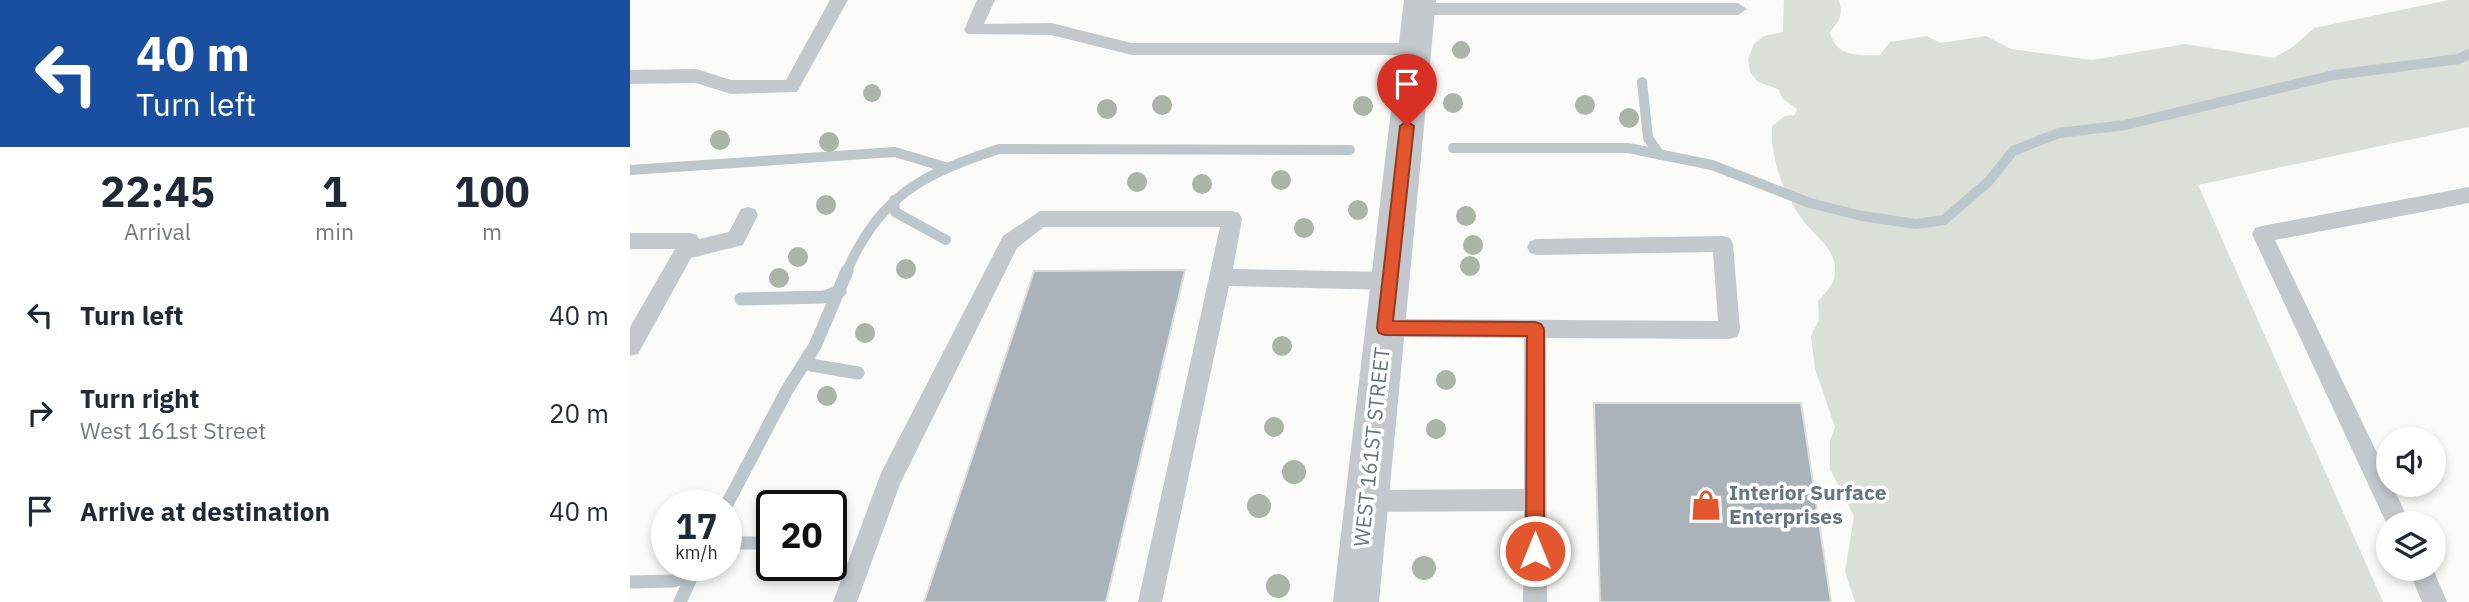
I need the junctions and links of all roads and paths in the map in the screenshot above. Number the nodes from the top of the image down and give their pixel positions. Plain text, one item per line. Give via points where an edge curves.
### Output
1 (839, 0) edge
2 (986, 0) edge
3 (1419, 5) edge
4 (1738, 9) dead end
5 (1415, 49) junction
6 (630, 76) edge
7 (2469, 195) edge
8 (748, 215) dead end
9 (630, 241) edge
10 (1538, 247) dead end
11 (684, 251) junction
12 (1221, 277) junction
13 (1390, 281) junction
14 (1385, 328) junction
15 (1535, 329) junction
16 (630, 347) edge
17 (1535, 500) junction
18 (1367, 501) junction
19 (2392, 511) edge
20 (2425, 581) edge
21 (845, 602) edge
22 (1150, 602) edge
23 (1356, 602) edge
24 (1535, 602) edge
25 (2435, 602) edge

1 - 6 lane via 791,87 731,87 696,76
2 - 5 lane via 973,30 1051,29 1132,49
3 - 4 lane
3 - 5 street, WEST 161ST STREET
5 - 13 street, WEST 161ST STREET
7 - 19 lane via 2262,234
8 - 11 lane via 736,239
9 - 11 lane via 690,241
10 - 15 lane via 1723,244 1729,330
11 - 16 lane
12 - 13 lane
12 - 21 lane via 1232,219 1040,219 1010,242 889,481
12 - 22 lane
13 - 14 street, WEST 161ST STREET
14 - 15 lane
14 - 18 street, WEST 161ST STREET
15 - 17 lane
17 - 18 lane
17 - 24 lane
18 - 23 street, WEST 161ST STREET
20 - 25 lane

